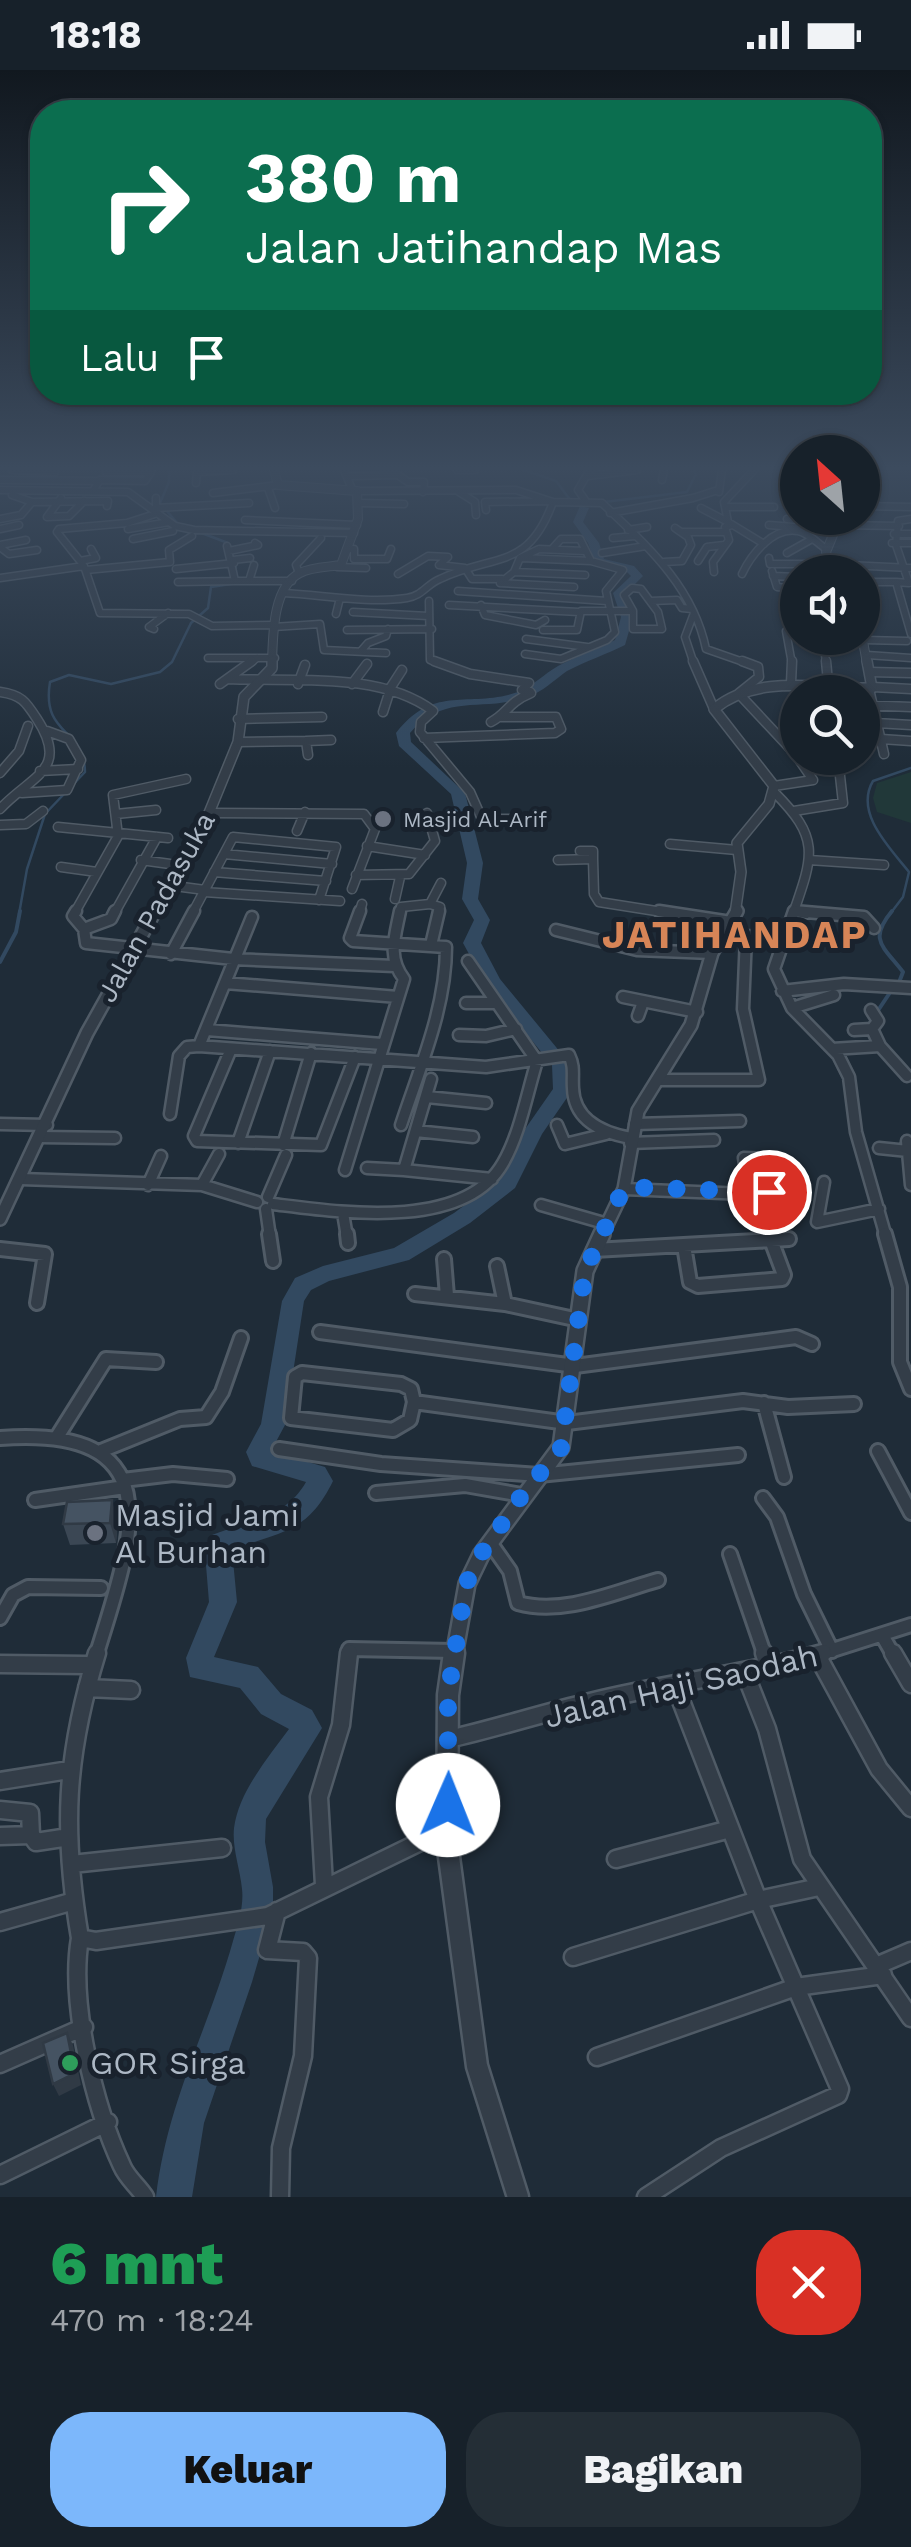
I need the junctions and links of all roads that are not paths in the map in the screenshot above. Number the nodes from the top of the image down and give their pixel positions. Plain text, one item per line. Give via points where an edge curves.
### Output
1 (61, 569) edge
2 (85, 569) edge
3 (234, 569) edge
4 (251, 569) edge
5 (298, 569) edge
6 (323, 569) edge
7 (404, 569) edge
8 (467, 569) joint
9 (590, 569) edge
10 (620, 569) edge
11 (668, 569) edge
12 (744, 569) edge
13 (514, 572) joint
14 (299, 573) junction
15 (398, 574) dead end
16 (742, 574) dead end
17 (585, 575) junction
18 (0, 578) edge
19 (473, 580) junction
20 (235, 581) junction
21 (249, 581) junction
22 (292, 581) junction
23 (458, 581) dead end
24 (501, 581) junction
25 (178, 582) dead end
26 (880, 582) edge
27 (896, 582) junction
28 (910, 583) edge
29 (407, 587) dead end
30 (574, 587) junction
31 (458, 591) dead end
32 (493, 591) junction
33 (284, 593) junction
34 (900, 595) junction
35 (911, 595) edge
36 (406, 596) junction
37 (384, 597) junction
38 (340, 598) junction
39 (429, 601) dead end
40 (575, 601) junction
41 (607, 601) junction
42 (651, 601) junction
43 (450, 604) dead end
44 (481, 605) junction
45 (178, 608) dead end
46 (628, 611) junction
47 (693, 611) junction
48 (168, 612) junction
49 (354, 612) dead end
50 (579, 612) junction
51 (612, 612) junction
52 (908, 612) edge
53 (382, 613) dead end
54 (336, 614) dead end
55 (428, 616) junction
56 (500, 618) junction
57 (908, 624) edge
58 (273, 626) junction
59 (154, 628) dead end
60 (388, 629) junction
61 (432, 629) junction
62 (347, 630) dead end
63 (543, 630) dead end
64 (880, 637) edge
65 (909, 638) edge
66 (526, 639) dead end
67 (588, 648) junction
68 (361, 651) junction
69 (386, 653) dead end
70 (524, 654) dead end
71 (868, 655) joint
72 (208, 658) dead end
73 (257, 658) junction
74 (274, 658) junction
75 (911, 658) edge
76 (367, 664) dead end
77 (305, 665) dead end
78 (402, 670) dead end
79 (870, 672) junction
80 (911, 673) edge
81 (870, 675) edge
82 (258, 682) junction
83 (298, 684) junction
84 (352, 684) junction
85 (780, 686) edge
86 (391, 687) junction
87 (880, 688) edge
88 (911, 689) edge
89 (0, 692) edge
90 (734, 696) junction
91 (880, 705) edge
92 (911, 707) edge
93 (714, 709) junction
94 (383, 712) dead end
95 (322, 717) dead end
96 (500, 717) junction
97 (238, 719) junction
98 (491, 722) dead end
99 (880, 723) edge
100 (911, 725) edge
101 (28, 726) dead end
102 (47, 731) junction
103 (880, 737) edge
104 (424, 738) junction
105 (331, 740) dead end
106 (780, 740) edge
107 (881, 740) junction
108 (306, 741) junction
109 (911, 741) edge
110 (238, 742) junction
111 (17, 753) junction
112 (884, 754) dead end
113 (0, 755) edge
114 (308, 755) dead end
115 (78, 769) junction
116 (40, 771) junction
117 (0, 773) edge
118 (811, 775) edge
119 (840, 775) edge
120 (186, 779) dead end
121 (774, 789) junction
122 (20, 793) junction
123 (0, 810) edge
124 (156, 810) dead end
125 (43, 811) dead end
126 (794, 811) junction
127 (305, 812) junction
128 (209, 813) junction
129 (426, 813) dead end
130 (116, 814) junction
131 (516, 819) dead end
132 (0, 825) edge
133 (58, 827) dead end
134 (297, 831) dead end
135 (119, 832) junction
136 (670, 844) dead end
137 (367, 846) junction
138 (737, 850) junction
139 (580, 851) dead end
140 (224, 854) junction
141 (425, 855) junction
142 (140, 860) junction
143 (558, 860) dead end
144 (594, 860) junction
145 (809, 860) junction
146 (170, 864) dead end
147 (332, 864) junction
148 (884, 865) dead end
149 (61, 867) dead end
150 (97, 872) junction
151 (214, 872) junction
152 (356, 875) junction
153 (400, 877) junction
154 (326, 881) junction
155 (441, 883) dead end
156 (167, 886) junction
157 (352, 889) dead end
158 (204, 891) junction
159 (395, 899) dead end
160 (318, 900) junction
161 (340, 901) dead end
162 (362, 904) dead end
163 (430, 904) junction
164 (794, 911) junction
165 (252, 917) dead end
166 (731, 922) junction
167 (874, 928) dead end
168 (84, 930) junction
169 (556, 930) dead end
170 (786, 939) junction
171 (392, 943) junction
172 (436, 945) junction
173 (132, 949) junction
174 (712, 953) junction
175 (171, 954) junction
176 (233, 960) junction
177 (468, 961) dead end
178 (394, 966) junction
179 (478, 977) junction
180 (225, 983) junction
181 (911, 988) edge
182 (782, 992) junction
183 (834, 996) dead end
184 (398, 997) junction
185 (623, 997) dead end
186 (643, 1002) junction
187 (497, 1004) junction
188 (792, 1008) junction
189 (871, 1010) dead end
190 (697, 1012) junction
191 (638, 1016) dead end
192 (516, 1029) junction
193 (872, 1029) junction
194 (208, 1030) junction
195 (854, 1030) dead end
196 (459, 1035) dead end
197 (382, 1044) junction
198 (198, 1046) junction
199 (880, 1046) junction
200 (231, 1048) junction
201 (832, 1049) junction
202 (270, 1050) junction
203 (311, 1053) junction
204 (354, 1056) junction
205 (378, 1059) junction
206 (542, 1059) junction
207 (420, 1062) junction
208 (907, 1076) dead end
209 (431, 1079) dead end
210 (658, 1080) junction
211 (427, 1096) junction
212 (486, 1103) dead end
213 (170, 1114) dead end
214 (740, 1121) dead end
215 (0, 1124) edge
216 (402, 1125) dead end
217 (557, 1125) dead end
218 (416, 1130) junction
219 (44, 1131) junction
220 (607, 1134) junction
221 (632, 1135) junction
222 (115, 1138) dead end
223 (473, 1138) dead end
224 (714, 1140) dead end
225 (238, 1143) junction
226 (879, 1148) dead end
227 (284, 1150) junction
228 (218, 1154) dead end
229 (161, 1156) dead end
230 (774, 1160) dead end
231 (367, 1168) dead end
232 (346, 1170) dead end
233 (404, 1170) junction
234 (492, 1178) junction
235 (21, 1179) junction
236 (824, 1182) dead end
237 (202, 1184) junction
238 (148, 1185) junction
239 (911, 1185) edge
240 (624, 1188) junction
241 (749, 1192) junction
242 (266, 1203) junction
243 (541, 1205) dead end
244 (879, 1209) junction
245 (344, 1213) junction
246 (0, 1219) edge
247 (604, 1223) junction
248 (789, 1238) dead end
249 (771, 1240) junction
250 (348, 1243) dead end
251 (684, 1246) junction
252 (0, 1249) edge
253 (594, 1250) junction
254 (444, 1259) dead end
255 (273, 1261) dead end
256 (497, 1266) dead end
257 (905, 1291) edge
258 (416, 1294) dead end
259 (447, 1296) junction
260 (37, 1303) dead end
261 (504, 1304) junction
262 (579, 1320) junction
263 (320, 1332) dead end
264 (240, 1338) dead end
265 (812, 1344) dead end
266 (156, 1362) dead end
267 (906, 1363) edge
268 (575, 1366) junction
269 (911, 1389) edge
270 (414, 1402) junction
271 (764, 1403) junction
272 (854, 1404) dead end
273 (567, 1423) junction
274 (0, 1438) edge
275 (57, 1438) junction
276 (279, 1449) dead end
277 (101, 1451) junction
278 (878, 1451) dead end
279 (738, 1454) dead end
280 (539, 1475) junction
281 (784, 1477) dead end
282 (228, 1479) dead end
283 (124, 1483) junction
284 (376, 1493) dead end
285 (522, 1495) junction
286 (763, 1498) dead end
287 (35, 1500) dead end
288 (911, 1513) edge
289 (491, 1544) junction
290 (730, 1554) dead end
291 (658, 1580) dead end
292 (101, 1588) dead end
293 (0, 1618) edge
294 (911, 1625) edge
295 (883, 1637) junction
296 (454, 1651) junction
297 (825, 1653) junction
298 (0, 1664) edge
299 (86, 1665) dead end
300 (769, 1668) junction
301 (746, 1673) junction
302 (911, 1684) edge
303 (87, 1688) junction
304 (676, 1688) junction
305 (132, 1690) dead end
306 (449, 1739) junction
307 (69, 1770) junction
308 (0, 1781) edge
309 (911, 1808) edge
310 (0, 1810) edge
311 (730, 1829) junction
312 (31, 1835) junction
313 (0, 1836) edge
314 (69, 1837) junction
315 (447, 1842) junction
316 (222, 1848) dead end
317 (616, 1859) dead end
318 (72, 1864) junction
319 (324, 1885) junction
320 (819, 1887) junction
321 (74, 1900) junction
322 (758, 1900) junction
323 (272, 1913) junction
324 (0, 1922) edge
325 (80, 1938) junction
326 (911, 1951) edge
327 (573, 1957) dead end
328 (879, 1971) junction
329 (796, 1987) junction
330 (911, 2018) edge
331 (84, 2027) junction
332 (597, 2057) dead end
333 (0, 2064) edge
334 (108, 2122) junction
335 (0, 2174) edge
336 (145, 2197) edge
337 (280, 2197) edge
338 (518, 2197) edge
339 (646, 2197) edge

1 - 18 street
2 - 48 street via 100,613
3 - 20 street
4 - 21 street
5 - 14 street
6 - 14 street
7 - 15 street
8 - 19 street
8 - 36 street
9 - 17 street
10 - 41 street
11 - 47 street
12 - 16 street
13 - 17 street
13 - 24 street
14 - 22 street
17 - 30 street
19 - 23 street
19 - 24 street
20 - 21 street
20 - 25 street
21 - 22 street
22 - 33 street
24 - 30 street
24 - 32 street
26 - 27 street
27 - 28 street
27 - 34 street
29 - 36 street
30 - 40 street
31 - 32 street
32 - 40 street
33 - 38 street
33 - 58 street
34 - 35 street
34 - 52 street
36 - 37 street
37 - 38 street
37 - 53 street
38 - 54 street
39 - 55 street
40 - 41 street
41 - 51 street
42 - 46 street via 641,589 628,589
42 - 46 street via 662,629 634,629
42 - 47 street via 677,600
43 - 44 street
44 - 50 street
44 - 56 street via 485,615
45 - 48 street
46 - 51 street
47 - 90 street via 709,652 760,670
47 - 93 street via 685,637
48 - 58 street via 196,614 212,626
48 - 59 street
49 - 55 street
50 - 51 street
50 - 63 street via 576,630
51 - 67 street via 614,634
52 - 57 street
55 - 61 street
56 - 56 street via 536,624 544,620 518,618
57 - 65 street
58 - 68 street via 320,624 324,650
58 - 74 street
60 - 61 street
60 - 62 street
60 - 68 street
61 - 96 street via 430,660 529,683
64 - 65 street
66 - 67 street
67 - 70 street via 558,659
68 - 69 street
71 - 75 street
71 - 79 street
72 - 73 street
73 - 74 street
73 - 82 street via 224,682
74 - 82 street, Jalan Padasuka
76 - 84 street
77 - 83 street
78 - 86 street
79 - 80 street
79 - 81 street
82 - 83 street
82 - 97 street, Jalan Padasuka via 244,697
83 - 84 street
84 - 86 street
85 - 90 street
86 - 94 street
86 - 104 street via 420,697 433,711 421,722
87 - 88 street
89 - 102 street via 24,696
90 - 93 street
90 - 106 street
91 - 92 street
93 - 121 street
95 - 97 street
96 - 98 street
96 - 104 street via 556,716 561,729
97 - 110 street, Jalan Padasuka
99 - 100 street
101 - 111 street
102 - 115 street via 74,744
102 - 116 street via 51,756
103 - 107 street
104 - 131 street via 470,792 482,819
105 - 108 street
107 - 109 street
107 - 112 street
108 - 110 street
108 - 114 street
110 - 128 street, Jalan Padasuka
111 - 113 street
111 - 117 street
115 - 116 street
115 - 122 street via 68,790
116 - 122 street
118 - 121 street via 814,780
119 - 126 street via 843,803
120 - 130 street via 115,793
121 - 126 street
121 - 138 street
122 - 123 street
124 - 130 street
125 - 132 street via 26,824
126 - 145 street via 810,838
127 - 128 street
127 - 134 street
127 - 137 street via 364,814 375,830
128 - 156 street, Jalan Padasuka
129 - 141 street via 436,838
130 - 135 street
133 - 135 street
135 - 142 street via 163,837
135 - 150 street
136 - 138 street
137 - 141 street
137 - 152 street
138 - 166 street via 739,908
139 - 144 street via 592,851
140 - 147 street
140 - 147 street via 235,837 335,846
140 - 151 street
141 - 153 street
142 - 146 street
142 - 168 street via 110,919
143 - 144 street
144 - 166 street via 594,899
145 - 148 street
145 - 164 street
147 - 154 street
149 - 150 street
150 - 168 street via 73,916
151 - 154 street
151 - 158 street
152 - 153 street
152 - 157 street
153 - 159 street
154 - 160 street
155 - 163 street
156 - 158 street
156 - 173 street, Jalan Padasuka
158 - 160 street
158 - 175 street
160 - 161 street
162 - 171 street via 351,940
163 - 171 street via 402,906
163 - 172 street via 440,907
164 - 167 street via 864,917
164 - 170 street
165 - 176 street
166 - 174 street
168 - 173 street via 88,944
169 - 174 street via 637,950
170 - 182 street via 774,969
170 - 210 street via 746,936 739,974 759,1080
171 - 172 street
171 - 178 street
172 - 207 street via 446,948 446,980
173 - 175 street
173 - 219 street, Jalan Padasuka
174 - 190 street
175 - 176 street
176 - 178 street
176 - 180 street
177 - 179 street
178 - 184 street via 404,974
179 - 187 street
179 - 187 street via 470,1003
180 - 184 street
180 - 194 street
181 - 182 street via 844,984
182 - 188 street
183 - 188 street
184 - 197 street
185 - 186 street
186 - 190 street
186 - 191 street
187 - 192 street
188 - 201 street
189 - 193 street via 878,1021
190 - 210 street
192 - 196 street
192 - 206 street
193 - 195 street
193 - 199 street
194 - 197 street
194 - 198 street
197 - 205 street
198 - 200 street
198 - 213 street via 179,1056
199 - 201 street
199 - 208 street
200 - 202 street
200 - 225 street via 194,1136
201 - 244 street via 849,1077 856,1132
202 - 203 street
202 - 225 street
203 - 204 street
203 - 227 street
204 - 205 street
204 - 227 street via 321,1145
205 - 207 street
205 - 232 street
206 - 207 street via 486,1067
206 - 220 street via 574,1058 573,1093 580,1110
206 - 234 street via 509,1152
207 - 216 street
209 - 211 street
210 - 221 street
211 - 212 street
211 - 218 street
214 - 221 street
215 - 219 street
217 - 220 street via 565,1144
218 - 223 street
218 - 233 street
219 - 222 street
219 - 235 street, Jalan Padasuka
220 - 221 street
221 - 224 street
221 - 240 street
225 - 227 street
226 - 239 street via 908,1146
227 - 242 street
228 - 237 street
229 - 238 street
230 - 241 street via 744,1158
231 - 233 street
233 - 234 street
234 - 245 street via 426,1211
235 - 238 street
235 - 246 street, Jalan Padasuka
236 - 244 street via 817,1222
237 - 238 street
237 - 242 street
240 - 241 street
240 - 241 street via 792,1194
240 - 247 street
242 - 245 street
242 - 255 street
243 - 247 street
244 - 257 street
245 - 250 street
247 - 253 street
248 - 249 street
249 - 251 street
249 - 251 street via 782,1280 712,1286 690,1282
251 - 253 street
252 - 260 street via 44,1254
253 - 262 street
254 - 259 street
256 - 261 street
257 - 267 street
258 - 259 street
259 - 261 street
261 - 262 street
262 - 268 street
263 - 268 street
264 - 277 street via 206,1417 180,1418
265 - 268 street via 796,1338
266 - 275 street via 106,1359
267 - 269 street
268 - 273 street
270 - 270 street via 410,1389 390,1380 300,1373 288,1414 394,1430 410,1420
270 - 273 street
271 - 272 street
271 - 273 street
271 - 281 street
273 - 280 street via 561,1448
274 - 275 street
275 - 277 street
276 - 280 street
277 - 283 street
278 - 288 street
279 - 280 street
280 - 285 street
282 - 283 street via 173,1474
283 - 287 street
283 - 303 street via 123,1556
284 - 285 street via 464,1485
285 - 289 street
286 - 297 street via 777,1517
289 - 291 street via 503,1555 518,1604 526,1608
289 - 296 street via 466,1584
290 - 300 street
292 - 293 street via 28,1588 13,1595
294 - 295 street, Jalan Haji Saodah
295 - 297 street, Jalan Haji Saodah
295 - 302 street
296 - 306 street
296 - 319 street via 349,1649 342,1724 319,1797
297 - 300 street, Jalan Haji Saodah
297 - 309 street via 879,1769
298 - 299 street
300 - 301 street, Jalan Haji Saodah
301 - 304 street, Jalan Haji Saodah
301 - 320 street via 802,1859
303 - 305 street
303 - 307 street
304 - 306 street, Jalan Haji Saodah via 589,1702
304 - 311 street
306 - 315 street
307 - 308 street
307 - 314 street
310 - 312 street via 30,1813
311 - 317 street
311 - 322 street
312 - 313 street
312 - 314 street via 36,1842
314 - 318 street
315 - 319 street via 422,1840
315 - 338 street via 477,2066
316 - 318 street
318 - 321 street
319 - 323 street
320 - 322 street
320 - 328 street
321 - 324 street
321 - 325 street
322 - 327 street
322 - 329 street
323 - 325 street via 96,1941
323 - 337 street via 266,1949 308,1958 302,2056 282,2148
325 - 331 street via 74,1962
326 - 328 street
328 - 329 street
328 - 330 street
329 - 332 street
329 - 339 street via 840,2082 838,2094 721,2148
331 - 333 street
331 - 334 street
334 - 335 street
334 - 336 street via 123,2170

